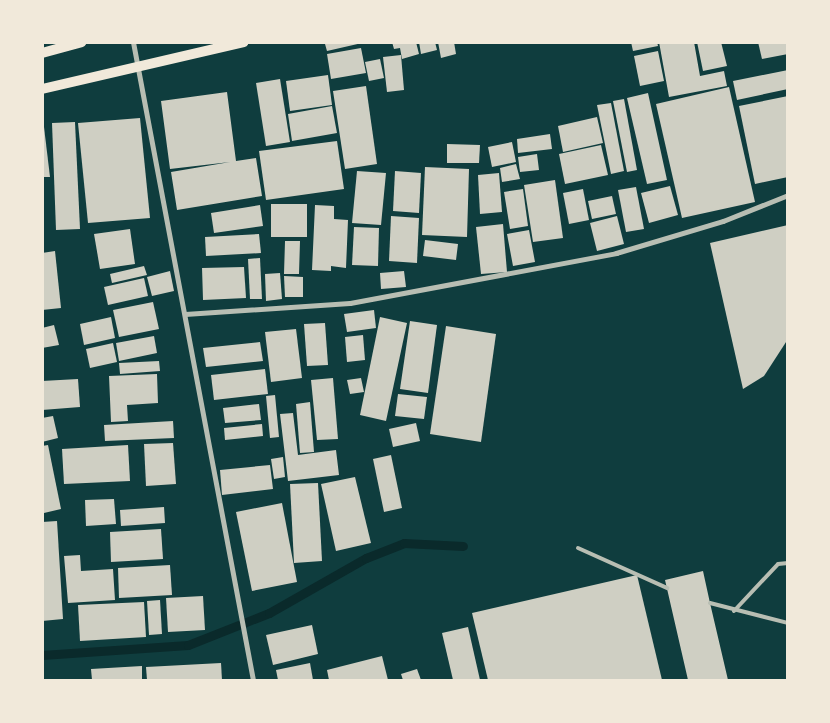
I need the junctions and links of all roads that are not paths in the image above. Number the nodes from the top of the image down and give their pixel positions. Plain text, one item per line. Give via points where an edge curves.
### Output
1 (82, 42) edge
2 (132, 42) edge
3 (244, 42) edge
4 (223, 45) edge
5 (42, 53) edge
6 (138, 66) junction
7 (42, 89) edge
8 (788, 195) edge
9 (184, 314) junction
10 (578, 548) dead end
11 (788, 563) edge
12 (667, 588) dead end
13 (710, 603) dead end
14 (734, 610) junction
15 (788, 624) edge
16 (253, 680) edge

1 - 5 main road
2 - 6 street
3 - 4 main road
4 - 6 main road
6 - 7 main road
6 - 9 street
8 - 9 street via 723,221 616,253 350,303
9 - 16 street
10 - 12 lane
11 - 14 lane via 778,564
13 - 14 lane
14 - 15 lane

